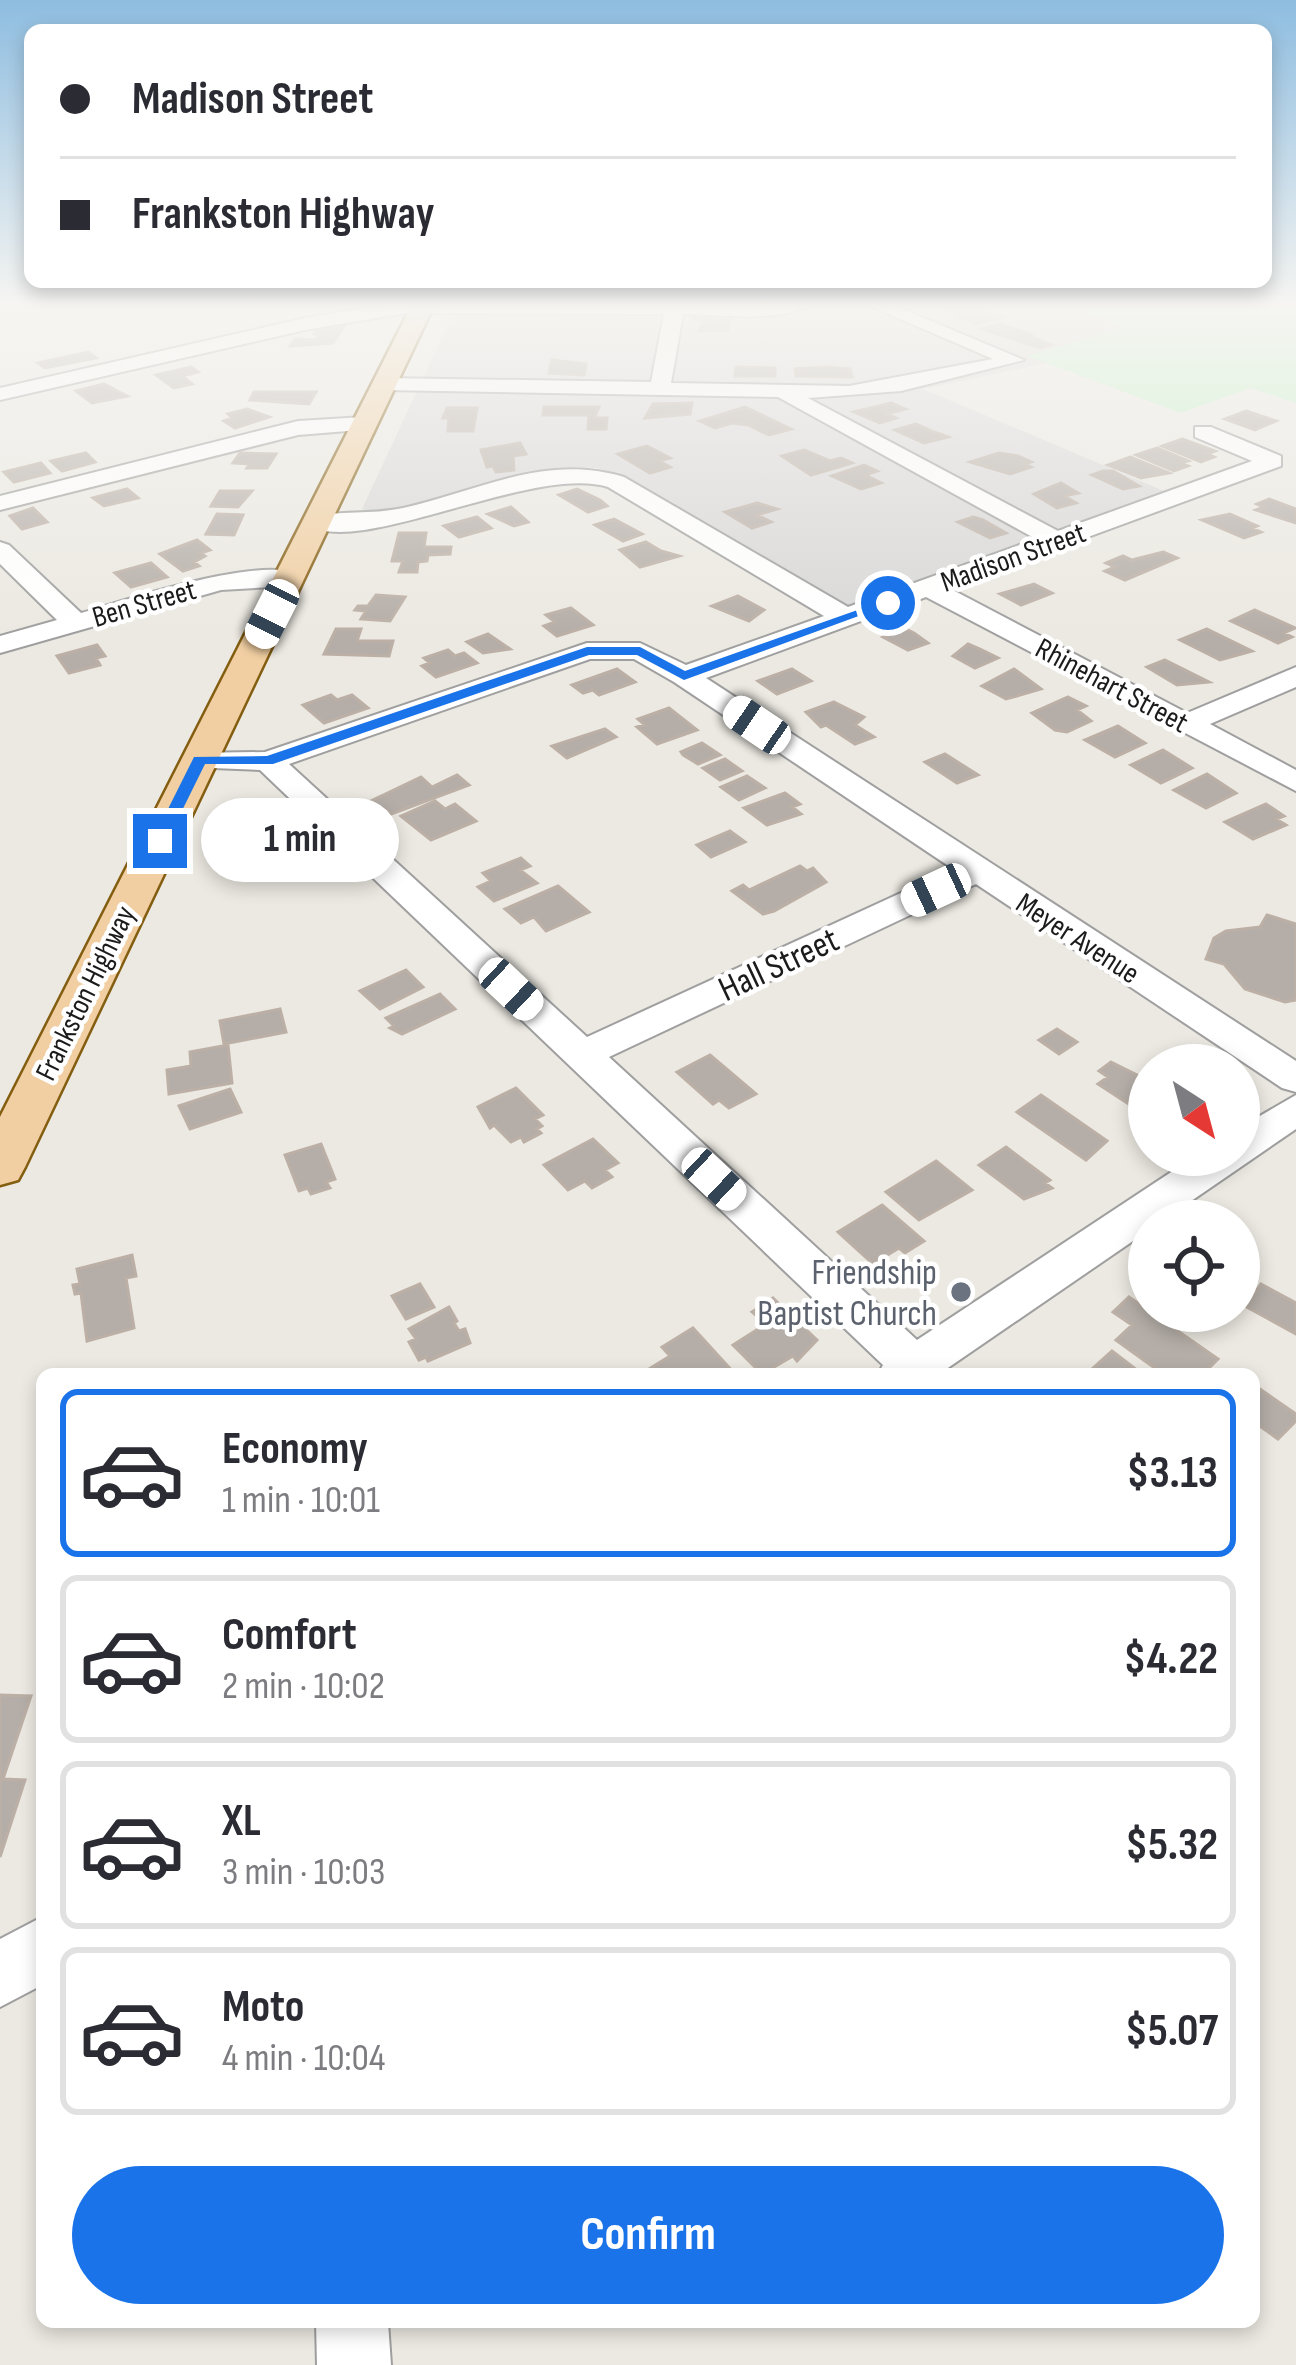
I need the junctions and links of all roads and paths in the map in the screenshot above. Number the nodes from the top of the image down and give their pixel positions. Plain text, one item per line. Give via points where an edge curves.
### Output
1 (369, 413) edge
2 (822, 413) edge
3 (364, 424) junction
4 (1203, 433) dead end
5 (0, 503) edge
6 (316, 522) junction
7 (1058, 541) junction
8 (0, 550) edge
9 (290, 578) junction
10 (928, 588) junction
11 (847, 618) junction
12 (75, 623) junction
13 (0, 644) edge
14 (684, 676) junction
15 (1296, 676) edge
16 (1186, 724) junction
17 (200, 760) junction
18 (268, 761) junction
19 (1296, 782) edge
20 (976, 871) junction
21 (580, 1055) junction
22 (1296, 1079) edge
23 (1296, 1109) edge
24 (1260, 1134) edge
25 (0, 1167) edge
26 (1197, 1176) edge
27 (906, 1368) edge
28 (911, 1368) edge
29 (36, 1952) edge
30 (0, 1976) edge
31 (352, 2328) edge
32 (354, 2365) edge

1 - 3 main road, Frankston Highway
2 - 7 street
3 - 5 street via 298,428
3 - 6 main road, Frankston Highway
4 - 7 street, Madison Street via 1273,461
6 - 9 main road, Frankston Highway
6 - 11 street via 402,515 587,471
7 - 10 street, Madison Street
8 - 12 street
9 - 12 street, Ben Street via 219,582
9 - 17 main road, Frankston Highway
10 - 11 street, Madison Street
10 - 16 street, Rhinehart Street
11 - 14 street, Madison Street
12 - 13 street, Ben Street
14 - 18 street, Meyer Avenue via 640,651 587,651
14 - 20 street, Meyer Avenue
15 - 16 street
16 - 19 street, Rhinehart Street
17 - 18 street
17 - 25 main road, Frankston Highway
18 - 21 street
20 - 21 street, Hall Street
20 - 22 street, Meyer Avenue
21 - 27 street
23 - 24 street
26 - 28 street
29 - 30 street
31 - 32 street

